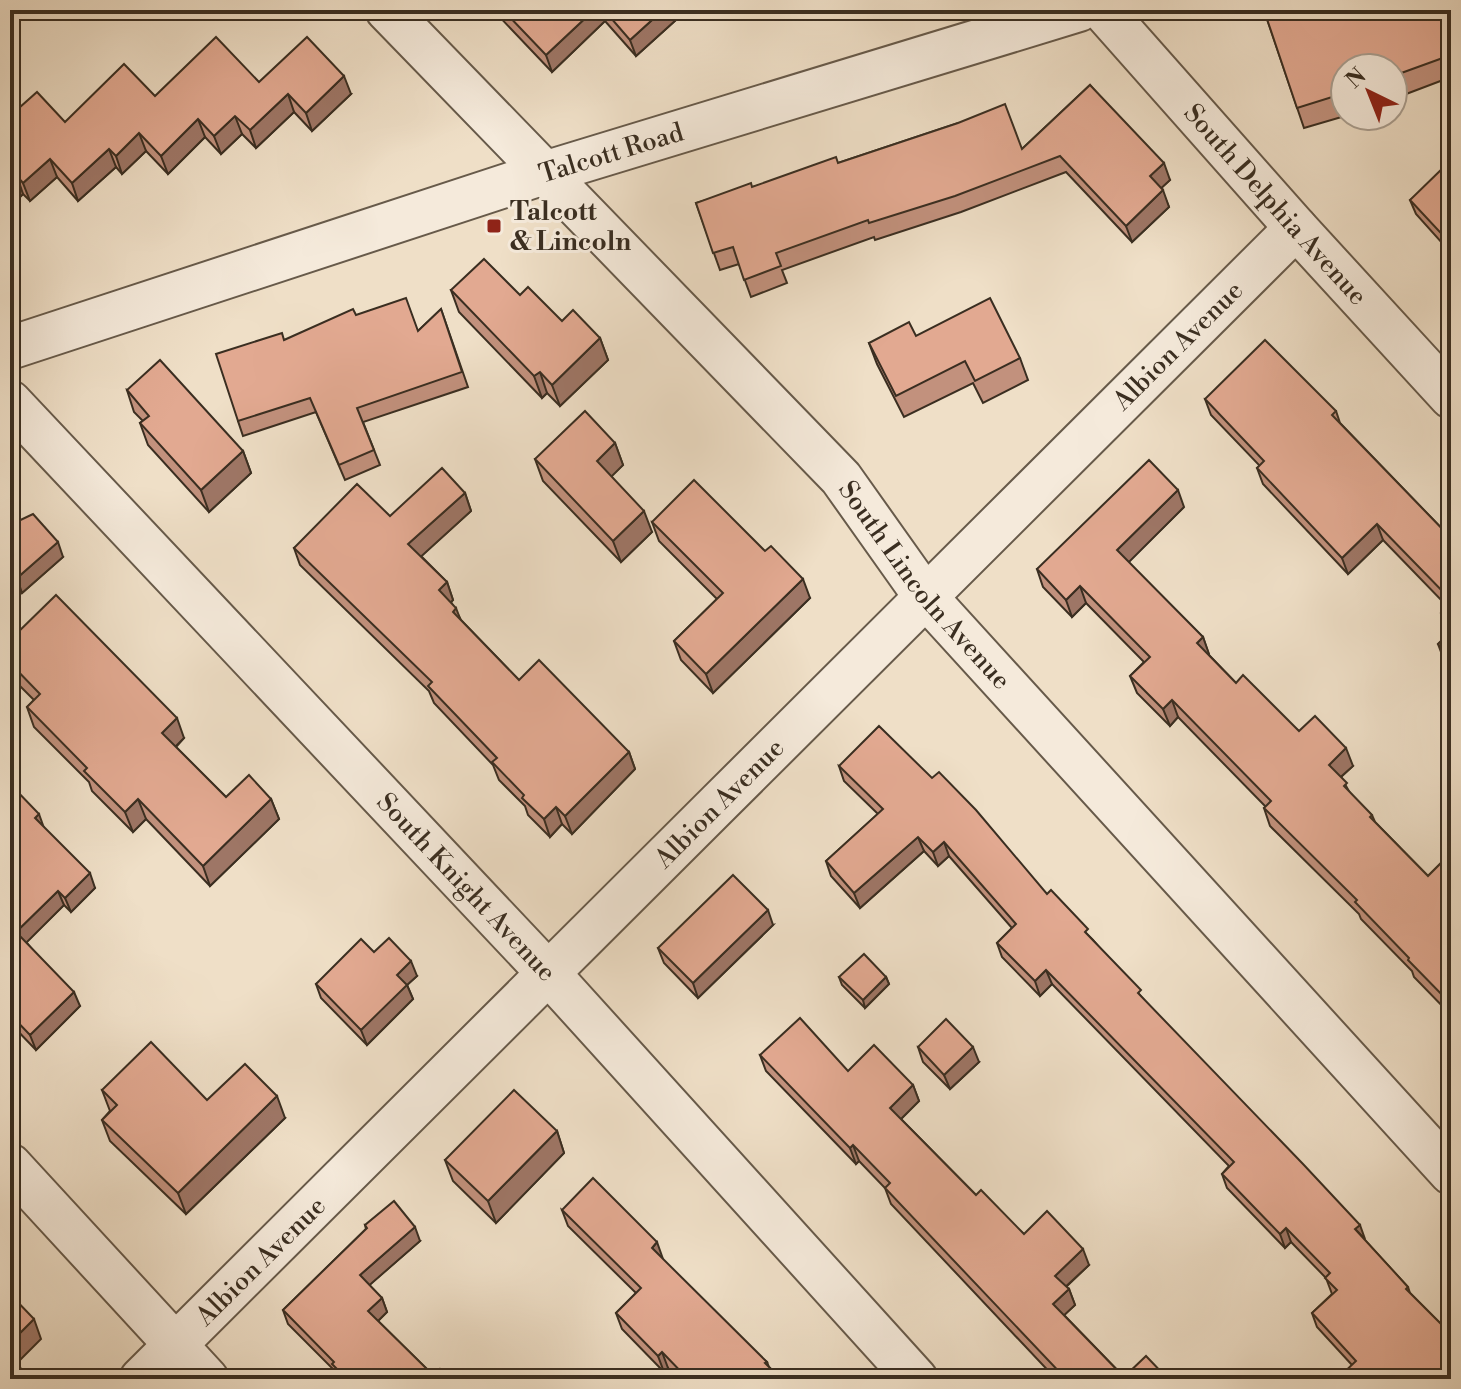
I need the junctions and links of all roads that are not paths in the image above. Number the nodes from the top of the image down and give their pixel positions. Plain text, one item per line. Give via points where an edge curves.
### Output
1 (387, 10) edge
2 (1079, 10) edge
3 (1103, 10) edge
4 (544, 173) junction
5 (1296, 228) junction
6 (10, 348) edge
7 (1451, 397) edge
8 (10, 402) edge
9 (924, 595) junction
10 (550, 975) junction
11 (10, 1165) edge
12 (1451, 1173) edge
13 (176, 1345) junction
14 (141, 1379) edge
15 (207, 1379) edge
16 (916, 1379) edge

1 - 4 street, South Lincoln Avenue
2 - 4 street, Talcott Road
3 - 5 street, South Delphia Avenue
4 - 6 street, Talcott Road
4 - 9 street, South Lincoln Avenue via 841,478
5 - 7 street, South Delphia Avenue
5 - 9 street, Albion Avenue
8 - 10 street, South Knight Avenue
9 - 10 street, Albion Avenue
9 - 12 street, South Lincoln Avenue
10 - 13 street, Albion Avenue
10 - 16 street, South Knight Avenue
11 - 13 street
13 - 14 street, Albion Avenue
13 - 15 street

